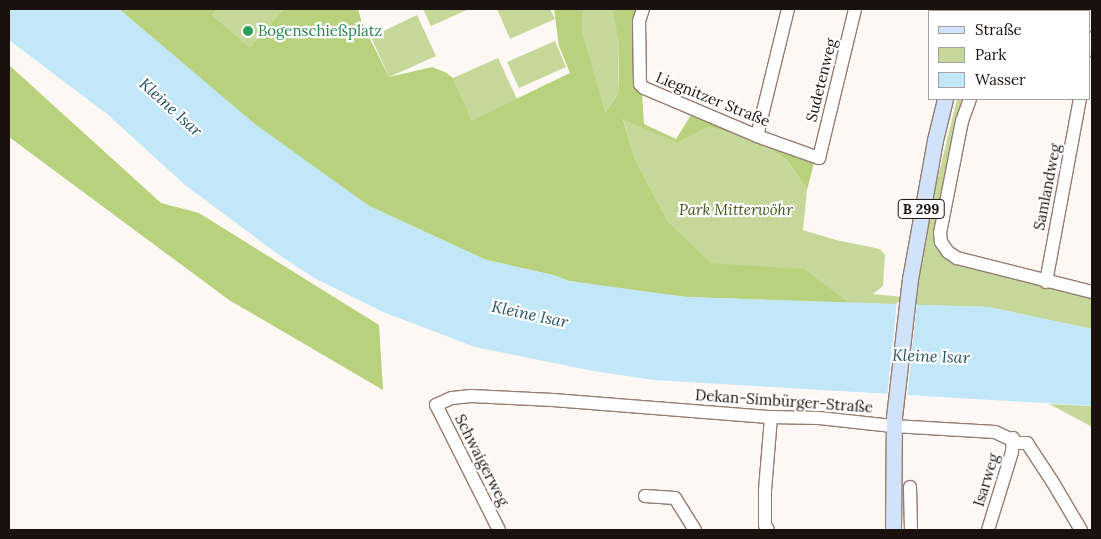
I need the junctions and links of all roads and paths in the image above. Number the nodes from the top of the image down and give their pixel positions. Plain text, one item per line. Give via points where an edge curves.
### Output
1 (643, 9) edge
2 (788, 9) edge
3 (855, 9) edge
4 (944, 100) edge
5 (970, 100) edge
6 (1080, 100) edge
7 (757, 136) junction
8 (818, 158) joint
9 (1046, 282) junction
10 (1092, 292) edge
11 (436, 405) joint
12 (771, 417) junction
13 (894, 422) junction
14 (1013, 438) junction
15 (910, 487) dead end
16 (645, 496) dead end
17 (499, 530) edge
18 (695, 530) edge
19 (768, 530) edge
20 (893, 530) edge
21 (911, 530) edge
22 (988, 530) edge
23 (1081, 530) edge

1 - 7 street, Liegnitzer Straße via 640,21 640,84
2 - 7 street
3 - 8 street, Sudetenweg
4 - 13 main road, B 299 via 910,279
5 - 9 street via 940,233 941,242 957,258
6 - 9 street, Samlandweg
7 - 8 street, Liegnitzer Straße
9 - 10 street
11 - 12 street, Dekan-Simbürger-Straße via 452,398 471,396
11 - 17 street, Schwaigerweg
12 - 13 street, Dekan-Simbürger-Straße
12 - 19 street via 765,490 765,525
13 - 14 street, Dekan-Simbürger-Straße via 989,431
13 - 20 main road, B 299
14 - 22 street, Isarweg via 1012,452
14 - 23 street, Dekan-Simbürger-Straße via 1026,443
15 - 21 street
16 - 18 street via 675,498

